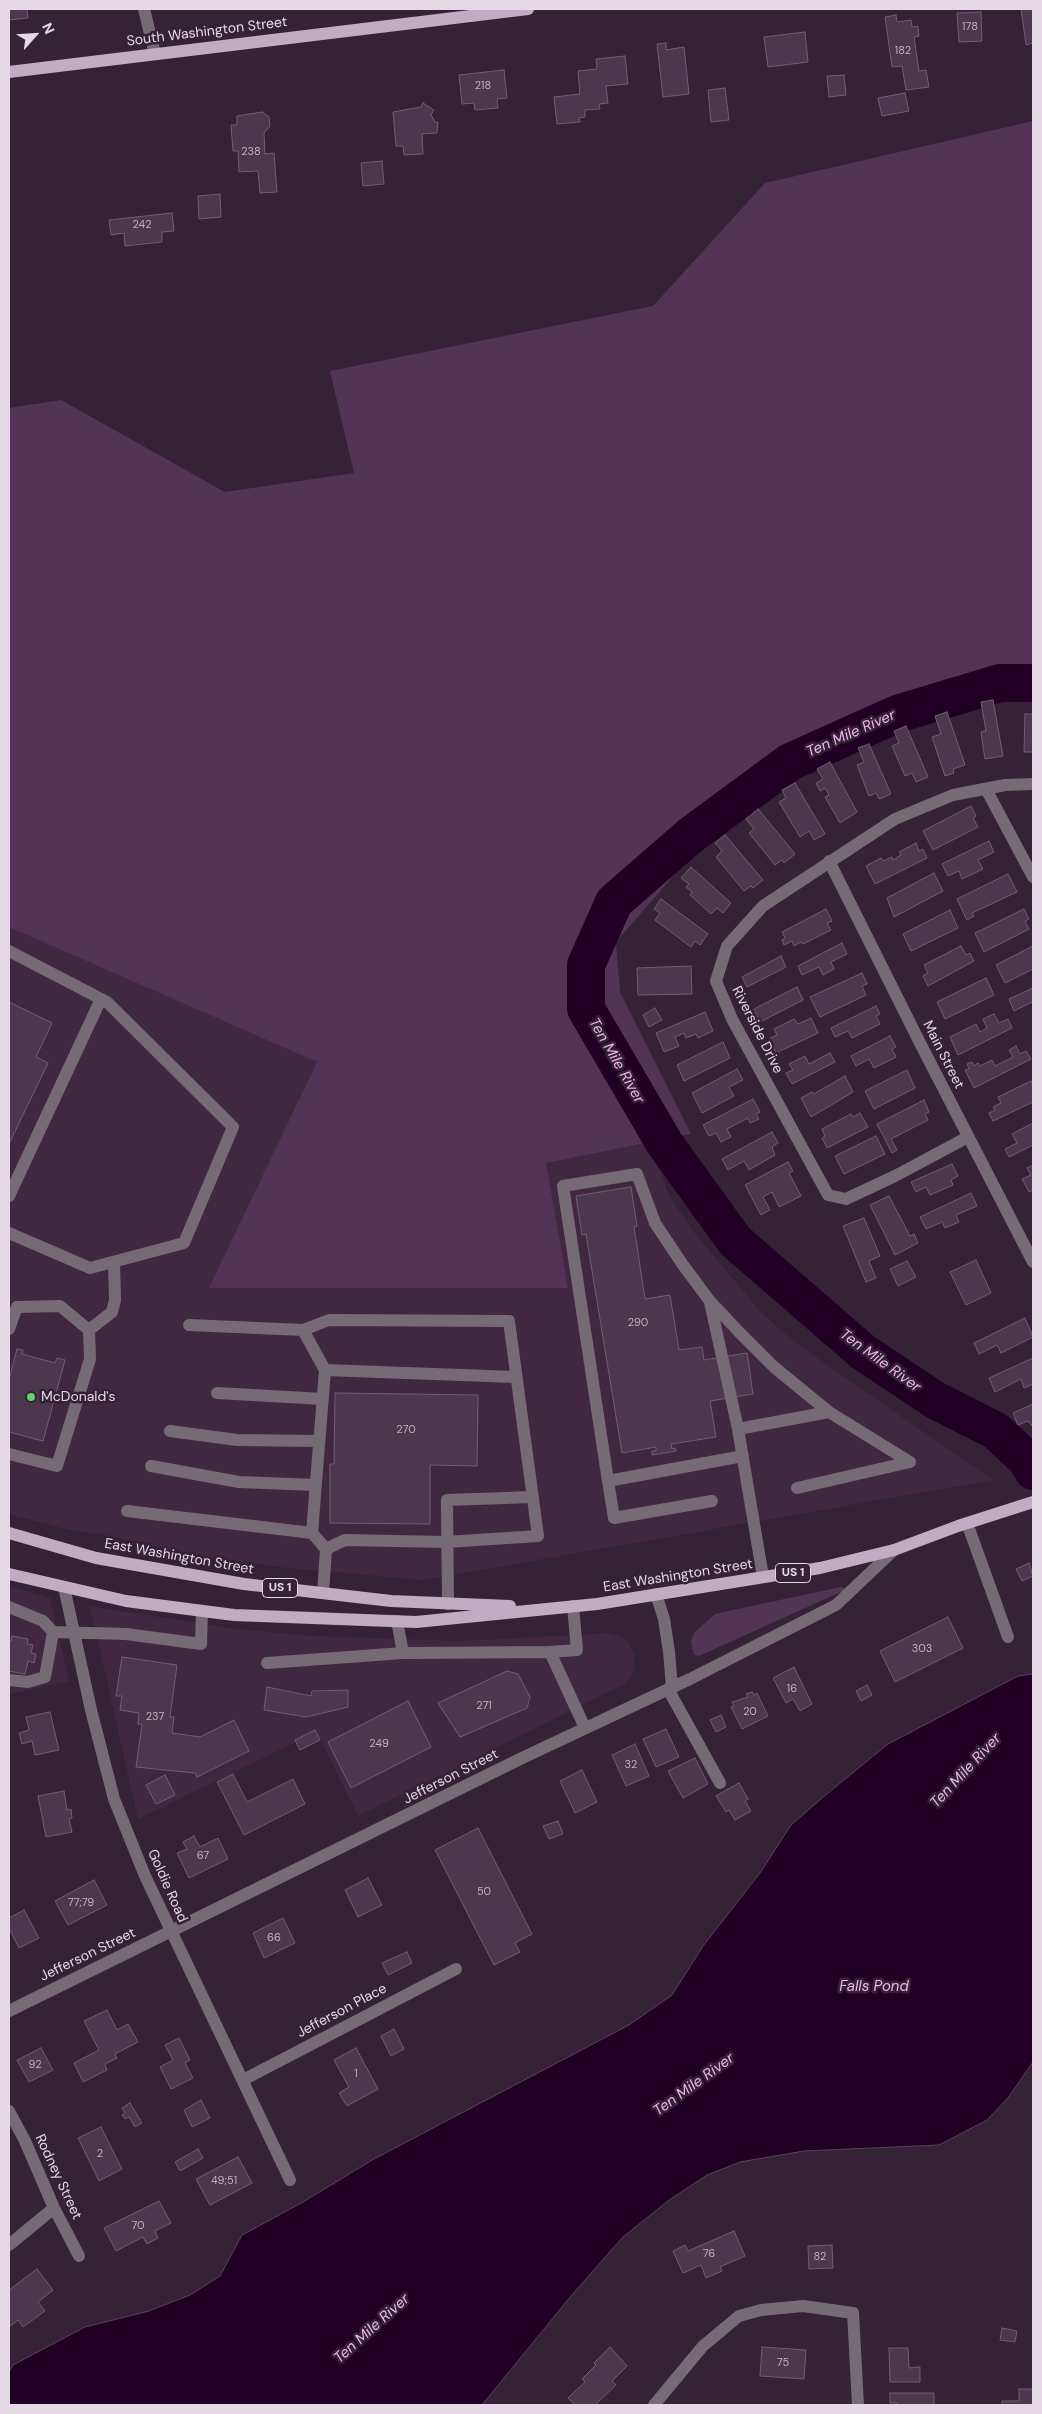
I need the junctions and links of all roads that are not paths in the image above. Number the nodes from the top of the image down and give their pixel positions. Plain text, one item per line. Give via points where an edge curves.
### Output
1 (144, 9) edge
2 (528, 9) edge
3 (486, 11) edge
4 (155, 54) junction
5 (9, 72) edge
6 (1033, 784) edge
7 (986, 789) junction
8 (829, 861) junction
9 (1033, 877) edge
10 (9, 951) edge
11 (101, 999) junction
12 (968, 1137) junction
13 (9, 1196) edge
14 (9, 1233) edge
15 (114, 1262) junction
16 (1033, 1262) edge
17 (709, 1300) junction
18 (189, 1325) dead end
19 (9, 1329) edge
20 (89, 1330) junction
21 (303, 1330) junction
22 (325, 1370) junction
23 (516, 1377) junction
24 (217, 1393) dead end
25 (323, 1398) junction
26 (829, 1412) junction
27 (738, 1429) junction
28 (170, 1431) dead end
29 (319, 1440) junction
30 (9, 1454) edge
31 (743, 1456) junction
32 (151, 1466) dead end
33 (608, 1480) junction
34 (316, 1485) junction
35 (797, 1488) dead end
36 (533, 1497) junction
37 (712, 1501) dead end
38 (1033, 1502) edge
39 (127, 1511) dead end
40 (967, 1523) junction
41 (9, 1533) edge
42 (312, 1533) junction
43 (446, 1542) junction
44 (326, 1550) junction
45 (894, 1550) junction
46 (9, 1574) edge
47 (763, 1577) junction
48 (64, 1587) junction
49 (323, 1594) junction
50 (656, 1594) junction
51 (448, 1604) junction
52 (573, 1606) junction
53 (9, 1607) edge
54 (557, 1608) junction
55 (202, 1610) junction
56 (397, 1621) junction
57 (53, 1632) junction
58 (74, 1633) junction
59 (1008, 1637) dead end
60 (550, 1652) junction
61 (403, 1653) junction
62 (267, 1663) dead end
63 (9, 1680) edge
64 (670, 1688) junction
65 (585, 1728) junction
66 (720, 1783) dead end
67 (171, 1931) junction
68 (456, 1969) dead end
69 (9, 2011) edge
70 (243, 2080) junction
71 (9, 2111) edge
72 (290, 2180) dead end
73 (54, 2208) junction
74 (9, 2245) edge
75 (79, 2256) dead end
76 (654, 2405) edge
77 (858, 2405) edge

1 - 4 street
2 - 3 main road, South Washington Street
3 - 4 main road, South Washington Street
4 - 5 main road, South Washington Street
6 - 7 street, Riverside Drive
7 - 8 street, Riverside Drive via 953,795 895,819
7 - 9 street
8 - 12 street, Main Street
8 - 12 street, Riverside Drive via 763,906 727,946 716,982 732,1019 828,1195 846,1199
10 - 11 street
11 - 13 street
11 - 15 street via 233,1127 184,1243
12 - 16 street, Main Street
14 - 15 street via 90,1268
15 - 20 street via 115,1300 112,1312
17 - 26 street via 774,1367
17 - 27 street
17 - 33 street via 655,1223 637,1174 563,1186
18 - 21 street
19 - 20 street via 17,1307 60,1306
20 - 30 street via 90,1359 57,1466
21 - 22 street
21 - 23 street via 329,1320 509,1321
22 - 23 street
22 - 25 street
23 - 36 street
24 - 25 street
25 - 29 street
26 - 27 street
26 - 35 street via 910,1462
27 - 31 street
28 - 29 street via 237,1440
29 - 34 street
31 - 33 street
31 - 47 street
32 - 34 street via 239,1482
33 - 37 street via 614,1518
34 - 42 street
36 - 43 street via 447,1500
36 - 43 street via 538,1536
38 - 40 main road, East Washington Street / US 1
39 - 42 street
40 - 45 main road, East Washington Street / US 1
40 - 59 street
41 - 49 main road, East Washington Street / US 1 via 96,1558
42 - 44 street
43 - 44 street via 345,1540
43 - 51 street
44 - 49 street
45 - 47 main road, East Washington Street / US 1 via 820,1568
45 - 64 street, Jefferson Street via 836,1605
46 - 48 main road, East Washington Street / US 1
47 - 50 main road, East Washington Street / US 1
48 - 55 main road, East Washington Street / US 1 via 126,1601
48 - 58 street, Goldie Road
49 - 51 main road, East Washington Street / US 1
50 - 52 main road, East Washington Street / US 1
50 - 64 street via 666,1627
51 - 54 main road, East Washington Street / US 1
52 - 54 main road, East Washington Street / US 1
52 - 60 street via 577,1650
53 - 57 street via 43,1621
54 - 56 main road, East Washington Street / US 1 via 416,1622
55 - 56 main road, East Washington Street / US 1
55 - 58 street via 201,1644 126,1634
56 - 61 street
57 - 58 street
57 - 63 street via 45,1677 28,1682
58 - 67 street, Goldie Road via 114,1799
60 - 61 street
60 - 65 street
61 - 62 street
64 - 65 street, Jefferson Street
64 - 66 street
65 - 67 street, Jefferson Street
67 - 69 street, Jefferson Street
67 - 70 street, Goldie Road
68 - 70 street, Jefferson Place
70 - 72 street, Goldie Road
71 - 73 street, Rodney Street
73 - 74 street
73 - 75 street, Rodney Street
76 - 77 street via 703,2346 739,2316 761,2310 803,2306 853,2313

